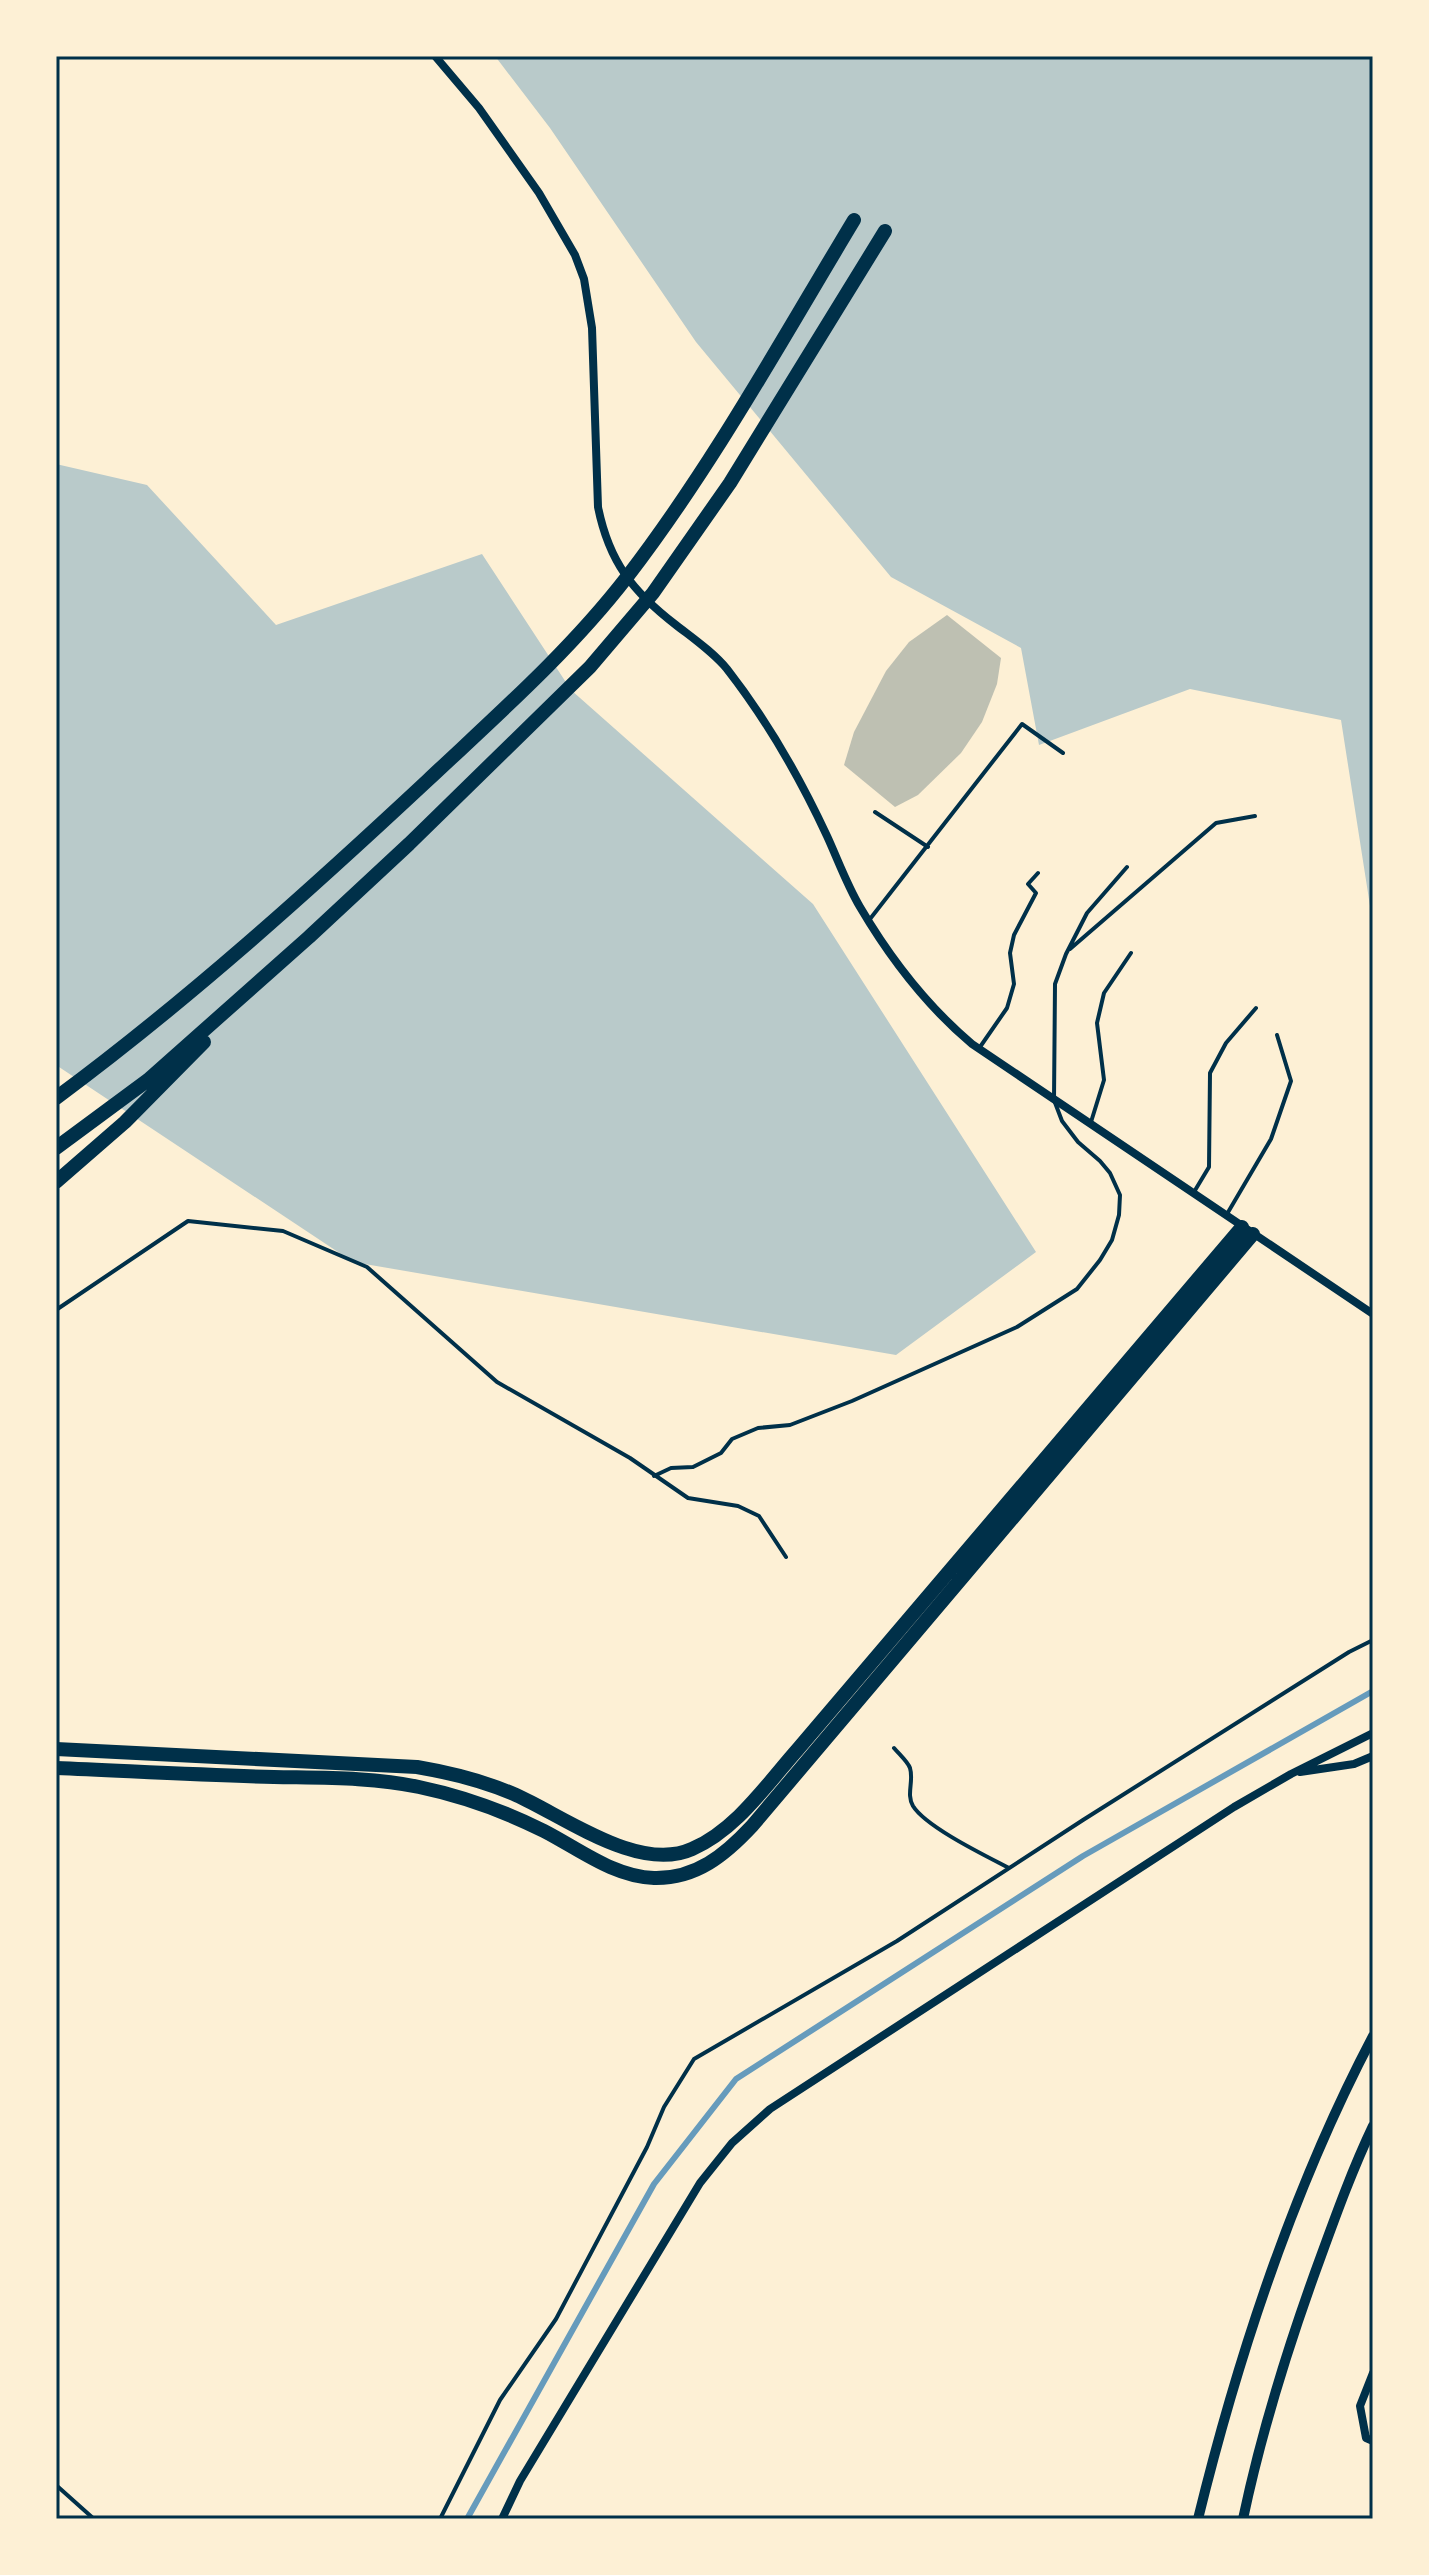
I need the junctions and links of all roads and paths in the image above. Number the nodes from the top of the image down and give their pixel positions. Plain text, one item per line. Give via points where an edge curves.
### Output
1 (435, 56) edge
2 (854, 220) dead end
3 (885, 231) dead end
4 (1063, 753) dead end
5 (875, 812) dead end
6 (1255, 816) dead end
7 (928, 847) junction
8 (1127, 867) dead end
9 (1038, 873) dead end
10 (869, 921) junction
11 (1131, 953) dead end
12 (1066, 954) junction
13 (288, 956) junction
14 (1256, 1008) dead end
15 (1277, 1035) dead end
16 (979, 1049) junction
17 (56, 1098) edge
18 (1054, 1100) junction
19 (1090, 1124) junction
20 (56, 1148) edge
21 (56, 1182) edge
22 (1193, 1194) junction
23 (1226, 1216) junction
24 (1248, 1231) junction
25 (56, 1310) edge
26 (1373, 1314) edge
27 (654, 1476) junction
28 (786, 1557) dead end
29 (1373, 1640) edge
30 (1373, 1733) edge
31 (894, 1748) dead end
32 (56, 1749) edge
33 (1373, 1756) edge
34 (56, 1768) edge
35 (1291, 1774) junction
36 (1009, 1868) junction
37 (1373, 2036) edge
38 (1373, 2126) edge
39 (1373, 2373) edge
40 (1369, 2440) edge
41 (56, 2485) edge
42 (94, 2519) edge
43 (440, 2519) edge
44 (502, 2519) edge
45 (1198, 2519) edge
46 (1243, 2519) edge

1 - 10 street via 539,193 584,279 592,328 598,507 619,568 643,597 704,646 741,687 802,788
2 - 17 highway via 718,446 626,578 571,643 288,908
3 - 13 highway via 730,483 653,593 553,705
4 - 7 lane via 1022,724
5 - 7 lane
6 - 12 lane via 1216,823
7 - 10 lane
8 - 12 lane via 1087,913
9 - 16 lane via 1028,884 1036,893 1014,935 1014,984 1007,1008
10 - 16 street via 912,983
11 - 19 lane via 1104,993 1097,1023 1104,1080
12 - 18 lane via 1055,984
13 - 20 highway via 148,1080
13 - 21 highway via 125,1122
14 - 22 lane via 1226,1043 1210,1073 1209,1167
15 - 23 lane via 1291,1081 1271,1139
16 - 18 street
18 - 19 street
18 - 27 lane via 1062,1121 1110,1173 1120,1195 1112,1240 1077,1289 1017,1327 852,1401 790,1425 758,1428 693,1467
19 - 22 street
22 - 23 street
23 - 24 street
24 - 26 street
24 - 32 highway via 729,1826 692,1850 664,1857 637,1853 517,1796 463,1775 417,1767
24 - 34 highway via 752,1826 711,1863 685,1875 638,1877 619,1871 504,1813 416,1786
25 - 27 lane via 188,1221 283,1231 367,1267 497,1382
27 - 28 lane via 688,1498 738,1506 759,1516
29 - 36 lane
30 - 35 street
31 - 36 lane via 910,1768 914,1807 972,1849
33 - 35 street
35 - 44 street via 782,2101 732,2143 700,2183
36 - 43 lane via 897,1941 694,2059 556,2319 500,2400
37 - 45 street via 1292,2211 1222,2424
38 - 46 street via 1289,2342
39 - 40 street via 1360,2406
41 - 42 lane

